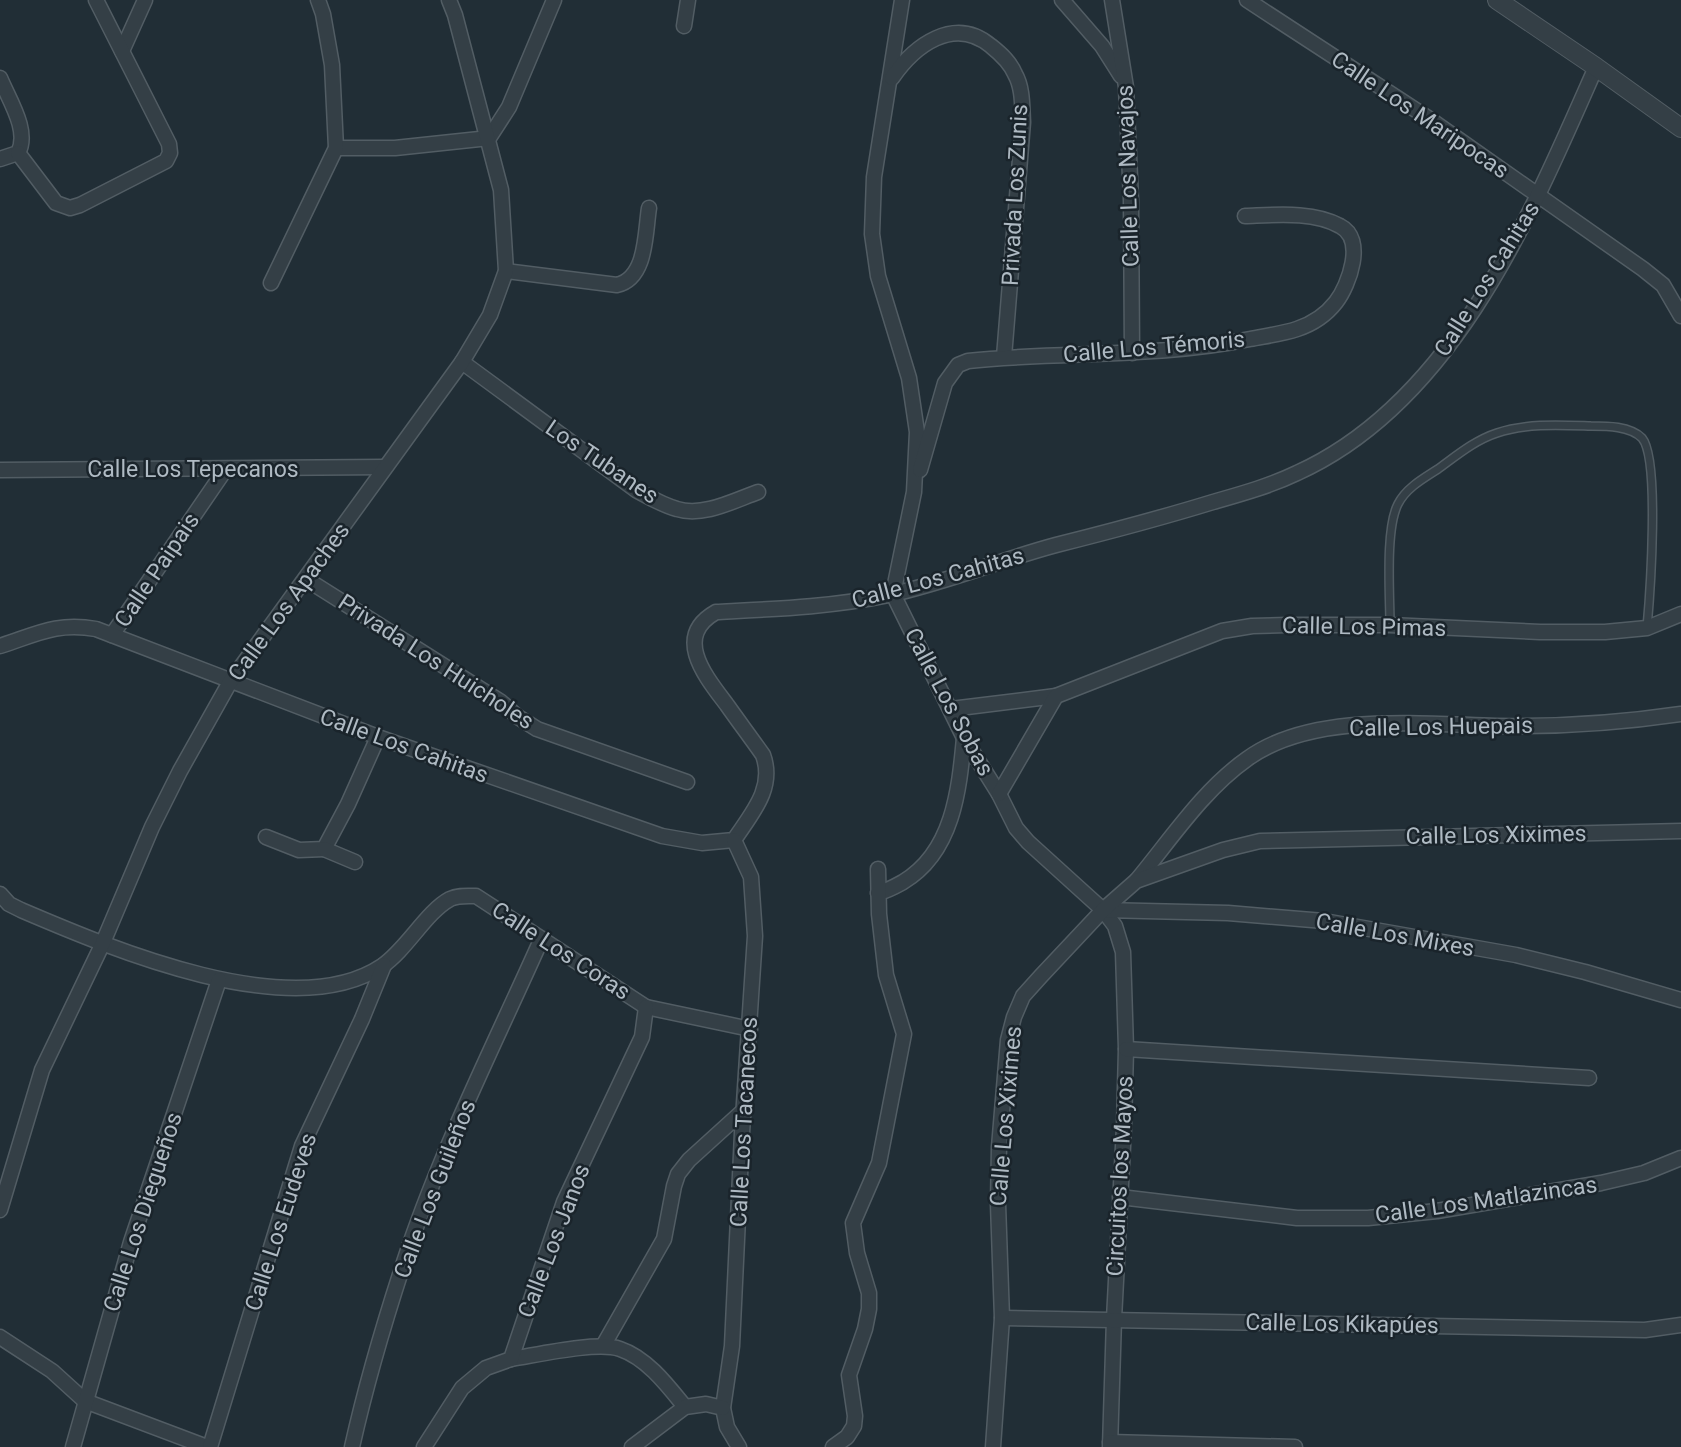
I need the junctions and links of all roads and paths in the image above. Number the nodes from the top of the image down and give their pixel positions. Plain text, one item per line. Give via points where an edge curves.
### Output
1 (96, 0) edge
2 (145, 0) edge
3 (318, 0) edge
4 (449, 0) edge
5 (554, 0) edge
6 (688, 0) edge
7 (902, 0) edge
8 (1062, 0) edge
9 (1112, 0) edge
10 (1247, 0) edge
11 (1496, 0) edge
12 (684, 26) dead end
13 (122, 51) junction
14 (1596, 66) junction
15 (0, 78) edge
16 (888, 85) junction
17 (1126, 87) junction
18 (1681, 128) edge
19 (489, 138) junction
20 (336, 148) junction
21 (18, 153) junction
22 (0, 159) edge
23 (1539, 195) junction
24 (649, 208) dead end
25 (1245, 216) dead end
26 (506, 271) junction
27 (271, 283) dead end
28 (1681, 316) edge
29 (1132, 352) junction
30 (1004, 357) junction
31 (462, 362) junction
32 (385, 467) junction
33 (0, 470) edge
34 (225, 470) junction
35 (758, 492) dead end
36 (914, 492) junction
37 (306, 579) junction
38 (893, 594) junction
39 (1681, 614) edge
40 (1390, 625) junction
41 (1647, 628) junction
42 (112, 635) junction
43 (0, 646) edge
44 (230, 682) junction
45 (1056, 696) junction
46 (951, 709) junction
47 (1681, 714) edge
48 (378, 737) junction
49 (964, 738) junction
50 (687, 782) dead end
51 (999, 794) junction
52 (1681, 831) edge
53 (266, 837) dead end
54 (734, 840) junction
55 (324, 849) junction
56 (355, 862) dead end
57 (878, 869) dead end
58 (1136, 881) junction
59 (878, 893) junction
60 (0, 894) edge
61 (1103, 910) junction
62 (541, 940) junction
63 (102, 945) junction
64 (384, 965) junction
65 (219, 980) junction
66 (1681, 1000) edge
67 (646, 1007) junction
68 (750, 1029) junction
69 (1126, 1049) junction
70 (1589, 1078) dead end
71 (743, 1111) junction
72 (1681, 1157) edge
73 (1119, 1197) junction
74 (0, 1210) edge
75 (1002, 1318) junction
76 (1114, 1319) junction
77 (1681, 1325) edge
78 (0, 1337) edge
79 (603, 1346) junction
80 (511, 1359) junction
81 (85, 1401) junction
82 (685, 1407) junction
83 (723, 1408) junction
84 (1110, 1444) edge
85 (73, 1447) edge
86 (209, 1447) edge
87 (352, 1447) edge
88 (424, 1447) edge
89 (632, 1447) edge
90 (739, 1447) edge
91 (833, 1447) edge
92 (993, 1447) edge
93 (1295, 1447) edge

1 - 13 street
2 - 13 street
3 - 20 street via 332,65
4 - 19 street, Calle Los Apaches
5 - 19 street via 509,107
6 - 12 street
7 - 16 street
8 - 17 street via 1102,46
9 - 17 street, Calle Los Navajos
10 - 23 street, Calle Los Maripocas
11 - 14 street
13 - 21 street via 169,144 166,161 70,208 56,203
14 - 18 street
14 - 23 street, Calle Los Cahitas
15 - 21 street via 22,131
16 - 30 street, Privada Los Zunis via 916,50 938,36 961,32 983,40 1004,57 1016,75 1023,122
16 - 36 street via 874,177 872,234 878,276 914,405
17 - 29 street, Calle Los Navajos
19 - 20 street via 396,148
19 - 26 street, Calle Los Apaches via 501,190
20 - 27 street
21 - 22 street
23 - 28 street, Calle Los Maripocas via 1664,285
23 - 38 street, Calle Los Cahitas via 1479,300 1440,355 1404,398 1331,456 1265,486
24 - 26 street via 636,273 624,284
25 - 29 street, Calle Los Témoris via 1302,217 1347,230 1354,247 1347,281 1336,302 1316,321 1295,330 1217,346
26 - 31 street, Calle Los Apaches via 490,315
29 - 30 street, Calle Los Témoris
30 - 36 street, Calle Los Témoris via 968,361 950,374
31 - 32 street, Calle Los Apaches
31 - 35 street, Los Tubanes via 636,490 678,510 722,506
32 - 34 street, Calle Los Tepecanos
32 - 37 street, Calle Los Apaches
33 - 34 street, Calle Los Tepecanos
34 - 42 street, Calle Paipais
36 - 38 street
37 - 44 street, Calle Los Apaches
37 - 50 street, Privada Los Huicholes via 537,729
38 - 46 street, Calle Los Sobas
38 - 54 street, Calle Los Cahitas via 845,604 716,612 698,630 696,657 702,673 767,766 764,795
39 - 41 street, Calle Los Pimas
40 - 41 street, Calle Los Pimas via 1540,632
40 - 41 lane via 1393,521 1406,492 1496,433 1541,424 1606,426 1630,430 1642,439 1650,457 1651,479
40 - 45 street, Calle Los Pimas via 1264,625 1222,631
42 - 43 street, Calle Los Cahitas via 60,626
42 - 44 street, Calle Los Cahitas
44 - 48 street, Calle Los Cahitas
44 - 63 street, Calle Los Apaches via 152,827
45 - 46 street, Calle Los Pimas
45 - 51 street
46 - 49 street, Calle Los Sobas
47 - 58 street, Calle Los Huepais via 1568,725 1366,724 1301,734 1248,758 1215,786
48 - 54 street, Calle Los Cahitas via 662,836 702,843
48 - 55 street
49 - 51 street, Calle Los Sobas
49 - 59 street via 951,821 937,851 916,874
51 - 61 street, Calle Los Sobas via 1028,842
52 - 58 street, Calle Los Xiximes via 1260,841
53 - 55 street via 299,850
54 - 68 street, Calle Los Tacanecos via 751,877 755,936
55 - 56 street
57 - 59 street
58 - 61 street, Calle Los Xiximes
59 - 91 street via 886,975 904,1034 879,1163 853,1223 869,1293 865,1329 849,1376 855,1416 850,1433
60 - 63 street, Calle Los Coras via 9,904
61 - 66 street, Calle Los Mixes via 1324,921 1516,955
61 - 69 street, Circuitos los Mayos via 1115,926 1123,952
61 - 75 street, Calle Los Xiximes via 1023,996 1008,1040 999,1147
62 - 64 street, Calle Los Coras via 476,896 463,895 435,911
62 - 67 street, Calle Los Coras
62 - 87 street, Calle Los Guileños via 452,1137 409,1247
63 - 65 street, Calle Los Coras
63 - 74 street, Calle Los Apaches via 42,1070
64 - 65 street, Calle Los Coras via 341,984 315,987
64 - 86 street, Calle Los Eudeves via 302,1146
65 - 81 street, Calle Los Diegueños via 131,1242
67 - 68 street, Calle Los Coras
67 - 80 street, Calle Los Janos via 642,1037 564,1202
68 - 71 street, Calle Los Tacanecos
69 - 70 street
69 - 73 street, Circuitos los Mayos
71 - 79 street via 678,1174 664,1239
71 - 83 street, Calle Los Tacanecos via 732,1346
72 - 73 street, Calle Los Matlazincas via 1644,1173 1601,1183 1368,1218 1297,1217
73 - 76 street, Circuitos los Mayos
75 - 76 street, Calle Los Kikapúes
75 - 92 street, Calle Los Xiximes
76 - 77 street, Calle Los Kikapúes via 1645,1330
76 - 84 street, Circuitos los Mayos
78 - 81 street via 52,1371
79 - 80 street
79 - 82 street via 621,1349 640,1360
80 - 88 street via 473,1377
81 - 85 street, Calle Los Diegueños
81 - 86 street
82 - 83 street via 706,1404
82 - 89 street
83 - 90 street, Calle Los Tacanecos via 727,1427
84 - 93 street

